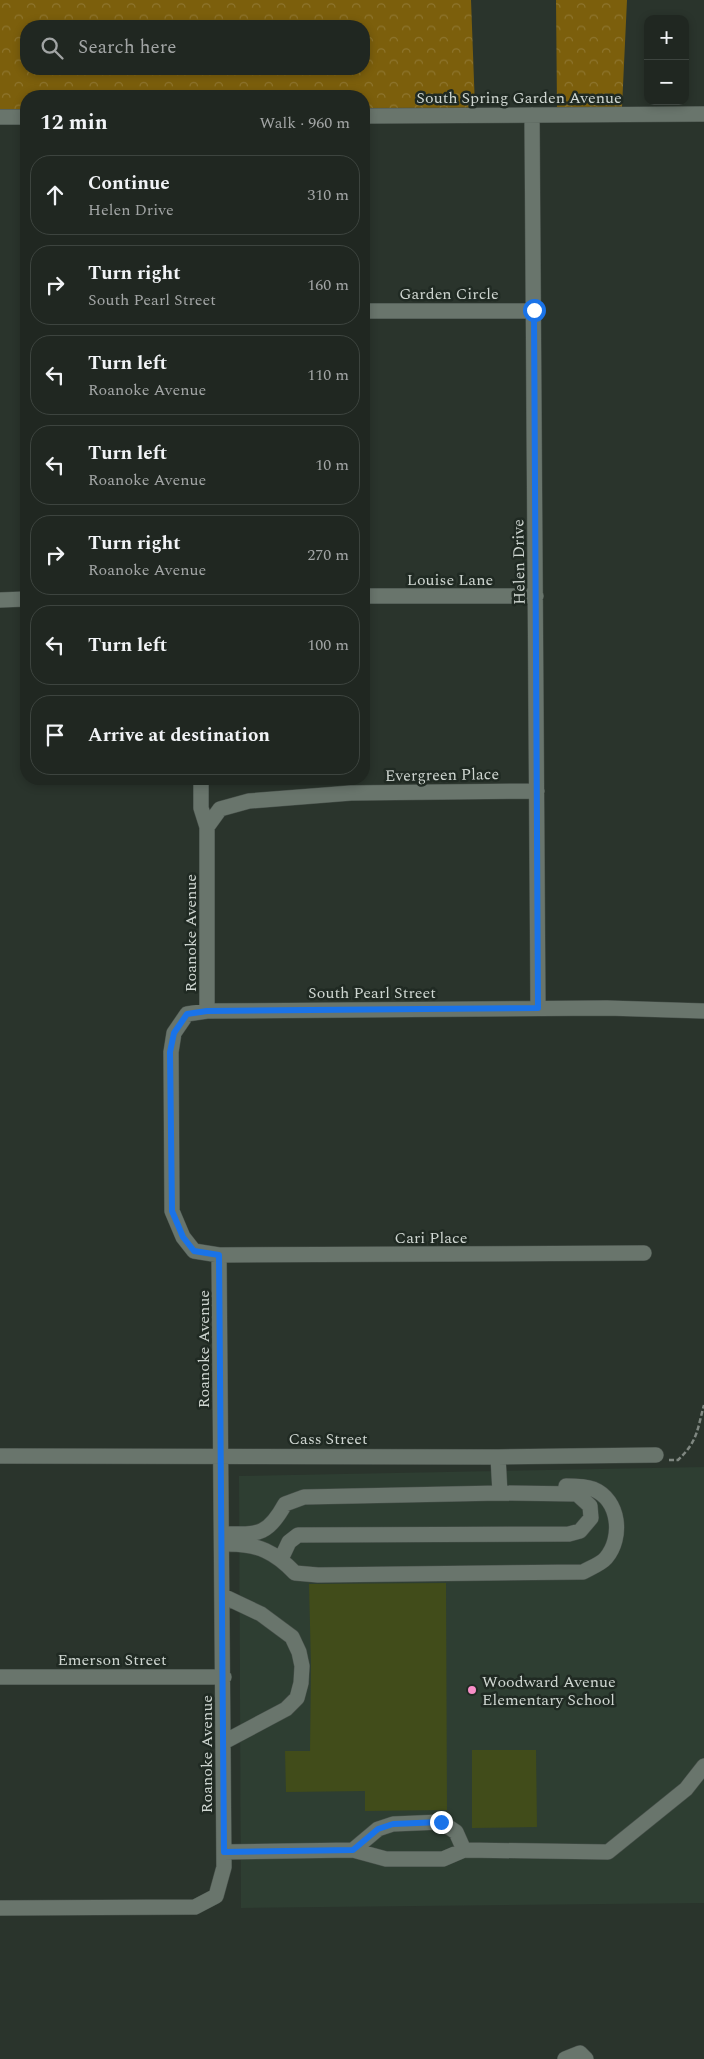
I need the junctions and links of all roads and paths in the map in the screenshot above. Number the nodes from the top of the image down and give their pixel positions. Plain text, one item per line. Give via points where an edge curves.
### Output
1 (704, 114) edge
2 (532, 115) junction
3 (370, 116) edge
4 (0, 117) edge
5 (20, 117) edge
6 (534, 310) junction
7 (370, 311) edge
8 (370, 596) edge
9 (536, 596) junction
10 (0, 600) edge
11 (20, 600) edge
12 (200, 785) edge
13 (537, 791) junction
14 (207, 827) junction
15 (538, 1008) junction
16 (704, 1010) edge
17 (207, 1011) junction
18 (644, 1253) dead end
19 (219, 1255) junction
20 (704, 1405) edge
21 (221, 1455) junction
22 (656, 1455) joint
23 (0, 1456) edge
24 (498, 1457) junction
25 (500, 1488) junction
26 (222, 1539) junction
27 (281, 1559) junction
28 (223, 1596) junction
29 (0, 1676) edge
30 (224, 1677) junction
31 (224, 1742) junction
32 (704, 1766) edge
33 (353, 1850) junction
34 (464, 1850) junction
35 (224, 1852) junction
36 (0, 1908) edge
37 (565, 2059) edge
38 (586, 2059) edge

1 - 2 street, South Spring Garden Avenue
2 - 3 street, South Spring Garden Avenue
2 - 6 street, Helen Drive
4 - 5 street
6 - 7 street, Garden Circle
6 - 9 street, Helen Drive
8 - 9 street, Louise Lane
9 - 13 street, Helen Drive
10 - 11 street
12 - 14 street, Roanoke Avenue via 201,808
13 - 14 street, Evergreen Place via 351,793 249,801 220,809
13 - 15 street, Helen Drive
14 - 17 street, Roanoke Avenue
15 - 16 street, South Pearl Street
15 - 17 street, South Pearl Street
17 - 19 street, Roanoke Avenue via 187,1014 174,1033 170,1052 172,1211 183,1237 194,1251
18 - 19 street, Cari Place
19 - 21 street, Roanoke Avenue
20 - 22 path via 701,1425 687,1451 678,1460
21 - 23 street, Cass Street
21 - 24 street, Cass Street
21 - 26 street, Roanoke Avenue
22 - 24 street, Cass Street
24 - 25 street
25 - 26 street via 304,1497 286,1504 267,1530
25 - 27 street via 577,1494 590,1506 591,1518 580,1531 570,1534 298,1534 288,1542
25 - 27 street via 593,1489 612,1507 618,1526 616,1542 605,1559 583,1572 318,1575 295,1573
26 - 27 street via 257,1546
26 - 28 street, Roanoke Avenue
28 - 30 street, Roanoke Avenue
28 - 31 street via 261,1614 292,1637 302,1666 297,1698 286,1708
29 - 30 street, Emerson Street
30 - 31 street, Roanoke Avenue
31 - 35 street, Roanoke Avenue
32 - 34 street via 686,1789 608,1852
33 - 34 street via 386,1859 444,1859
33 - 34 street via 378,1829 393,1824 441,1822 456,1832
33 - 35 street
35 - 36 street, Roanoke Avenue via 224,1867 216,1896 195,1907
37 - 38 street via 580,2053

